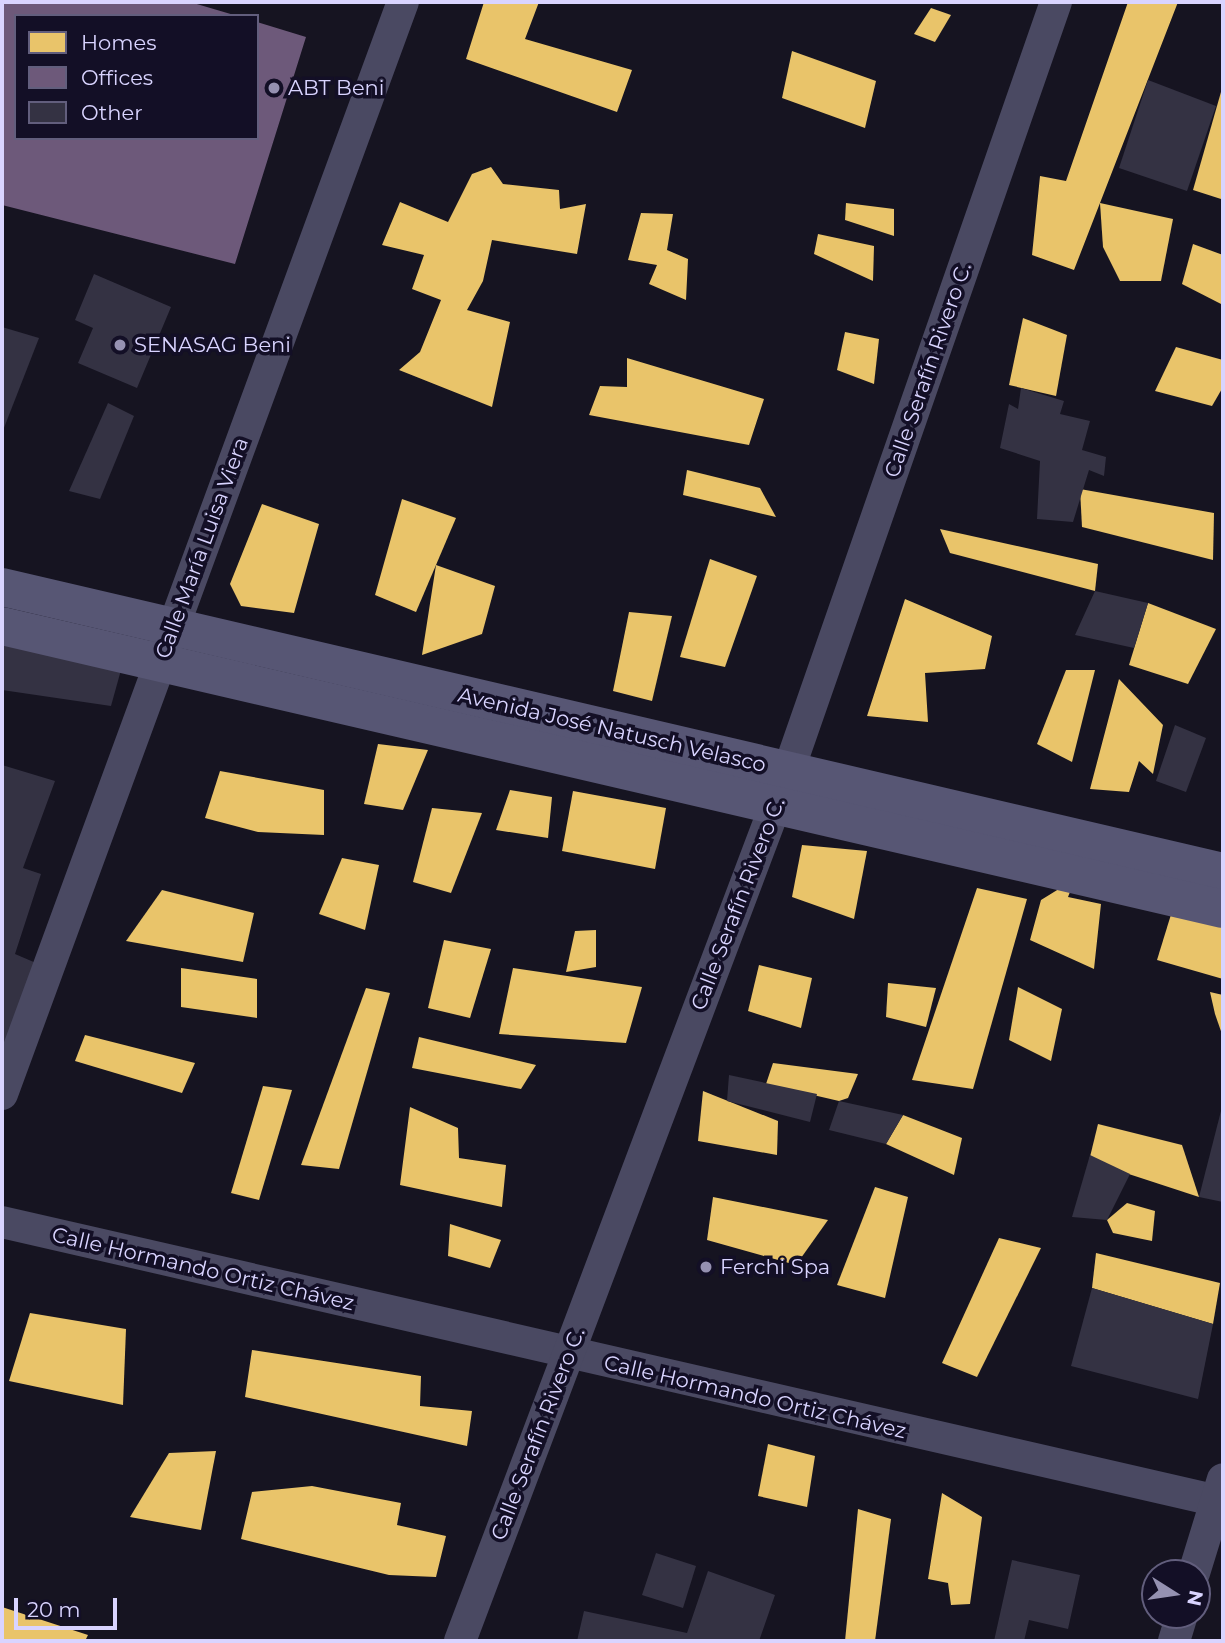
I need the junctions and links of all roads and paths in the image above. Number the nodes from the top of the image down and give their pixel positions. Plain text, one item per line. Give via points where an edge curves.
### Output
1 (403, 2) edge
2 (1056, 2) edge
3 (2, 587) edge
4 (2, 626) edge
5 (173, 627) junction
6 (160, 663) junction
7 (782, 789) junction
8 (1223, 872) edge
9 (1223, 909) edge
10 (2, 1094) edge
11 (2, 1222) edge
12 (568, 1355) junction
13 (1221, 1494) edge
14 (1200, 1559) edge
15 (460, 1641) edge

1 - 5 street, Calle María Luisa Viera
2 - 7 street, Calle Serafín Rivero C.
3 - 5 main road, Avenida José Natusch Velasco
4 - 6 main road, Avenida José Natusch Velasco
5 - 6 street, Calle María Luisa Viera
5 - 7 main road, Avenida José Natusch Velasco
6 - 7 main road, Avenida José Natusch Velasco
6 - 10 street, Calle María Luisa Viera
7 - 8 main road, Avenida José Natusch Velasco
7 - 9 main road, Avenida José Natusch Velasco
7 - 12 street, Calle Serafín Rivero C.
11 - 12 street, Calle Hormando Ortiz Chávez
12 - 13 street, Calle Hormando Ortiz Chávez
12 - 15 street, Calle Serafín Rivero C.
13 - 14 street

